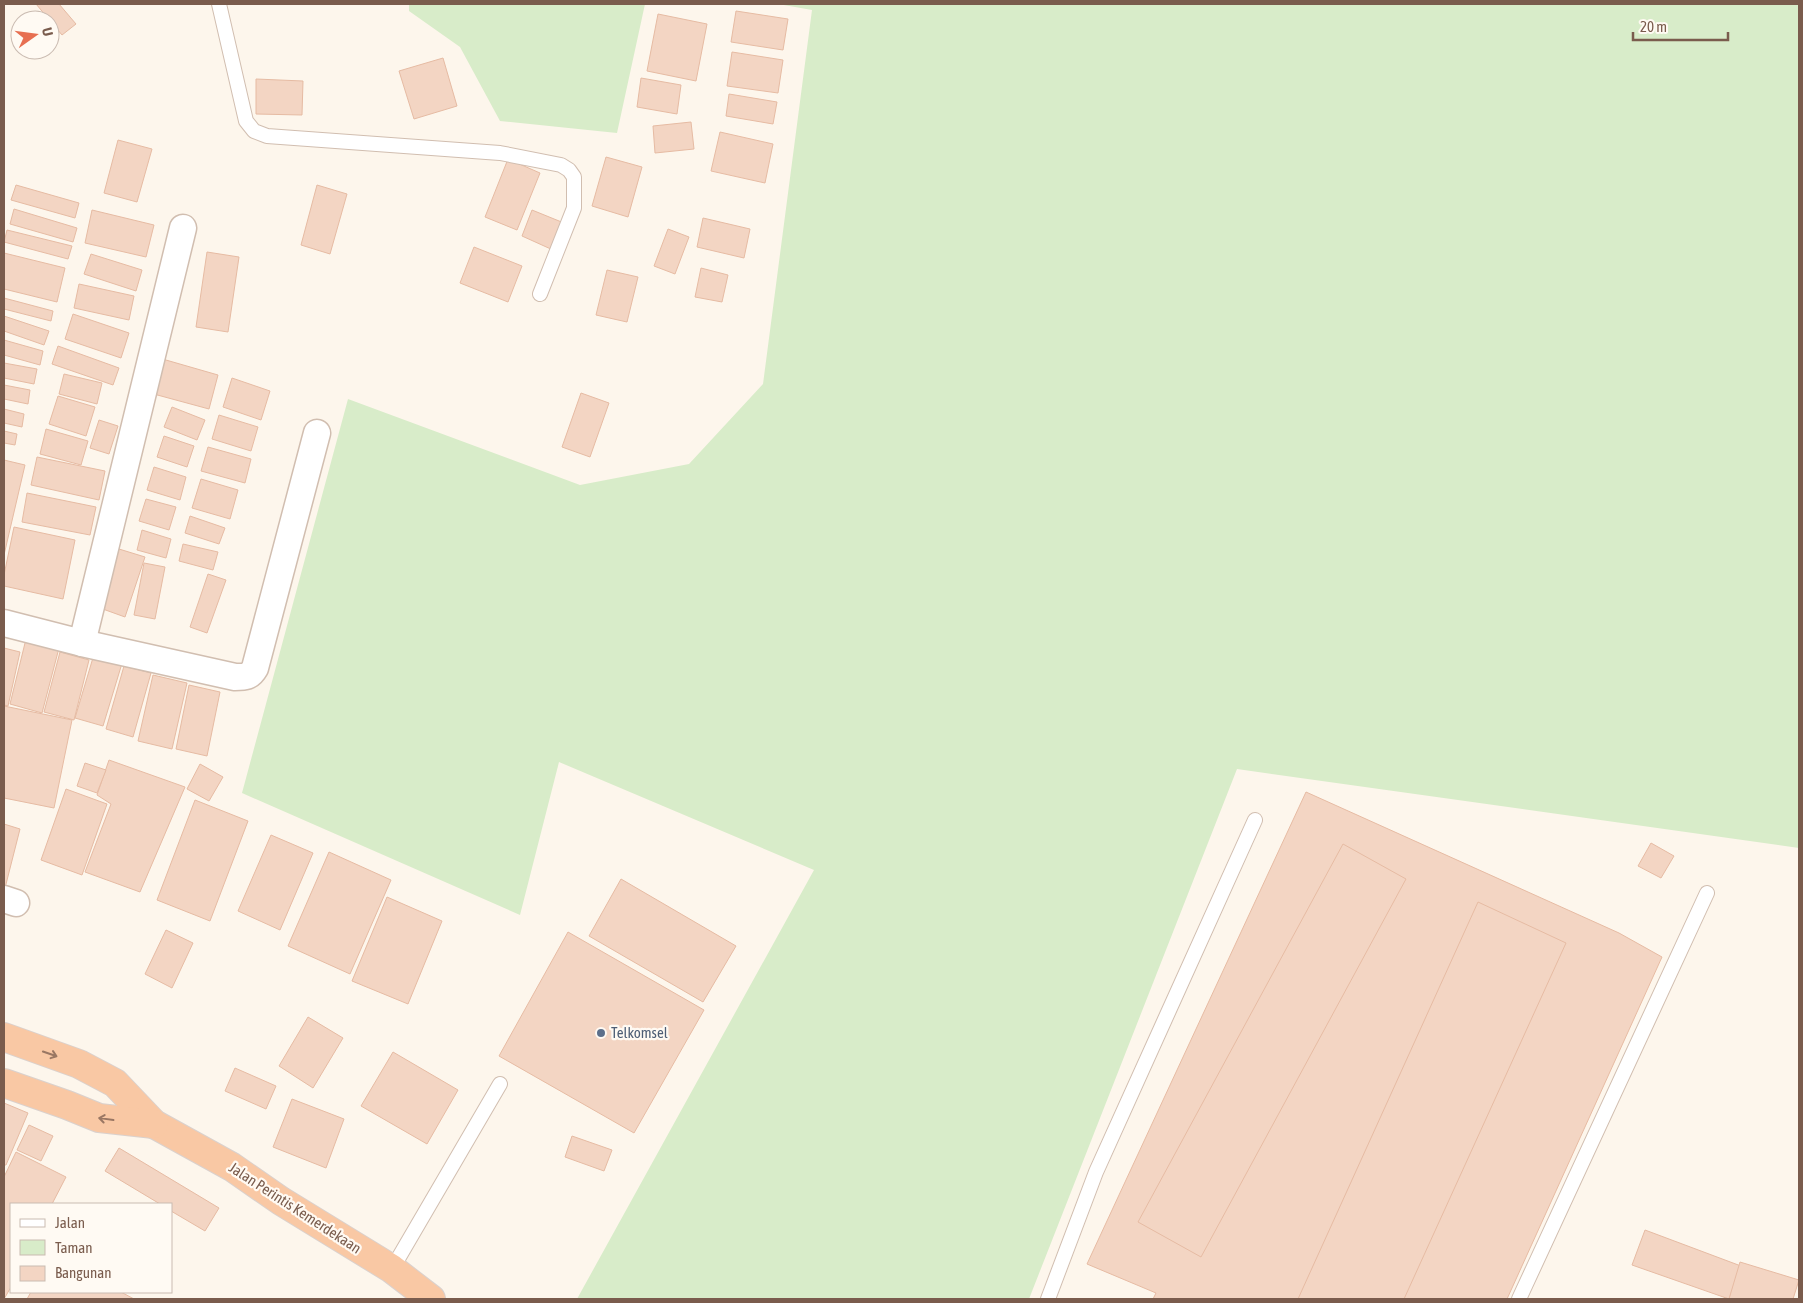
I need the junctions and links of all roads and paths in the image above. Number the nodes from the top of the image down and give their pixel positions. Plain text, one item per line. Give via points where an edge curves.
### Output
1 (219, 4) edge
2 (183, 228) dead end
3 (540, 294) dead end
4 (317, 433) dead end
5 (4, 623) edge
6 (82, 643) junction
7 (1254, 820) dead end
8 (1707, 893) dead end
9 (4, 1037) edge
10 (4, 1083) edge
11 (500, 1084) dead end
12 (154, 1124) junction
13 (392, 1269) junction
14 (431, 1299) edge
15 (1048, 1299) edge
16 (1518, 1299) edge

1 - 3 lane via 246,121 254,131 267,136 500,153 550,162 569,170 574,177 574,208
2 - 6 street
4 - 6 street via 252,673 246,677 235,677
5 - 6 street
7 - 15 lane via 1096,1172
8 - 16 lane
9 -> 12 highway, Jalan Perintis Kemerdekaan via 78,1064 115,1083
12 -> 10 highway, Jalan Perintis Kemerdekaan via 99,1118
11 - 13 lane
12 - 13 highway, Jalan Perintis Kemerdekaan via 232,1167
13 - 14 highway, Jalan Perintis Kemerdekaan

